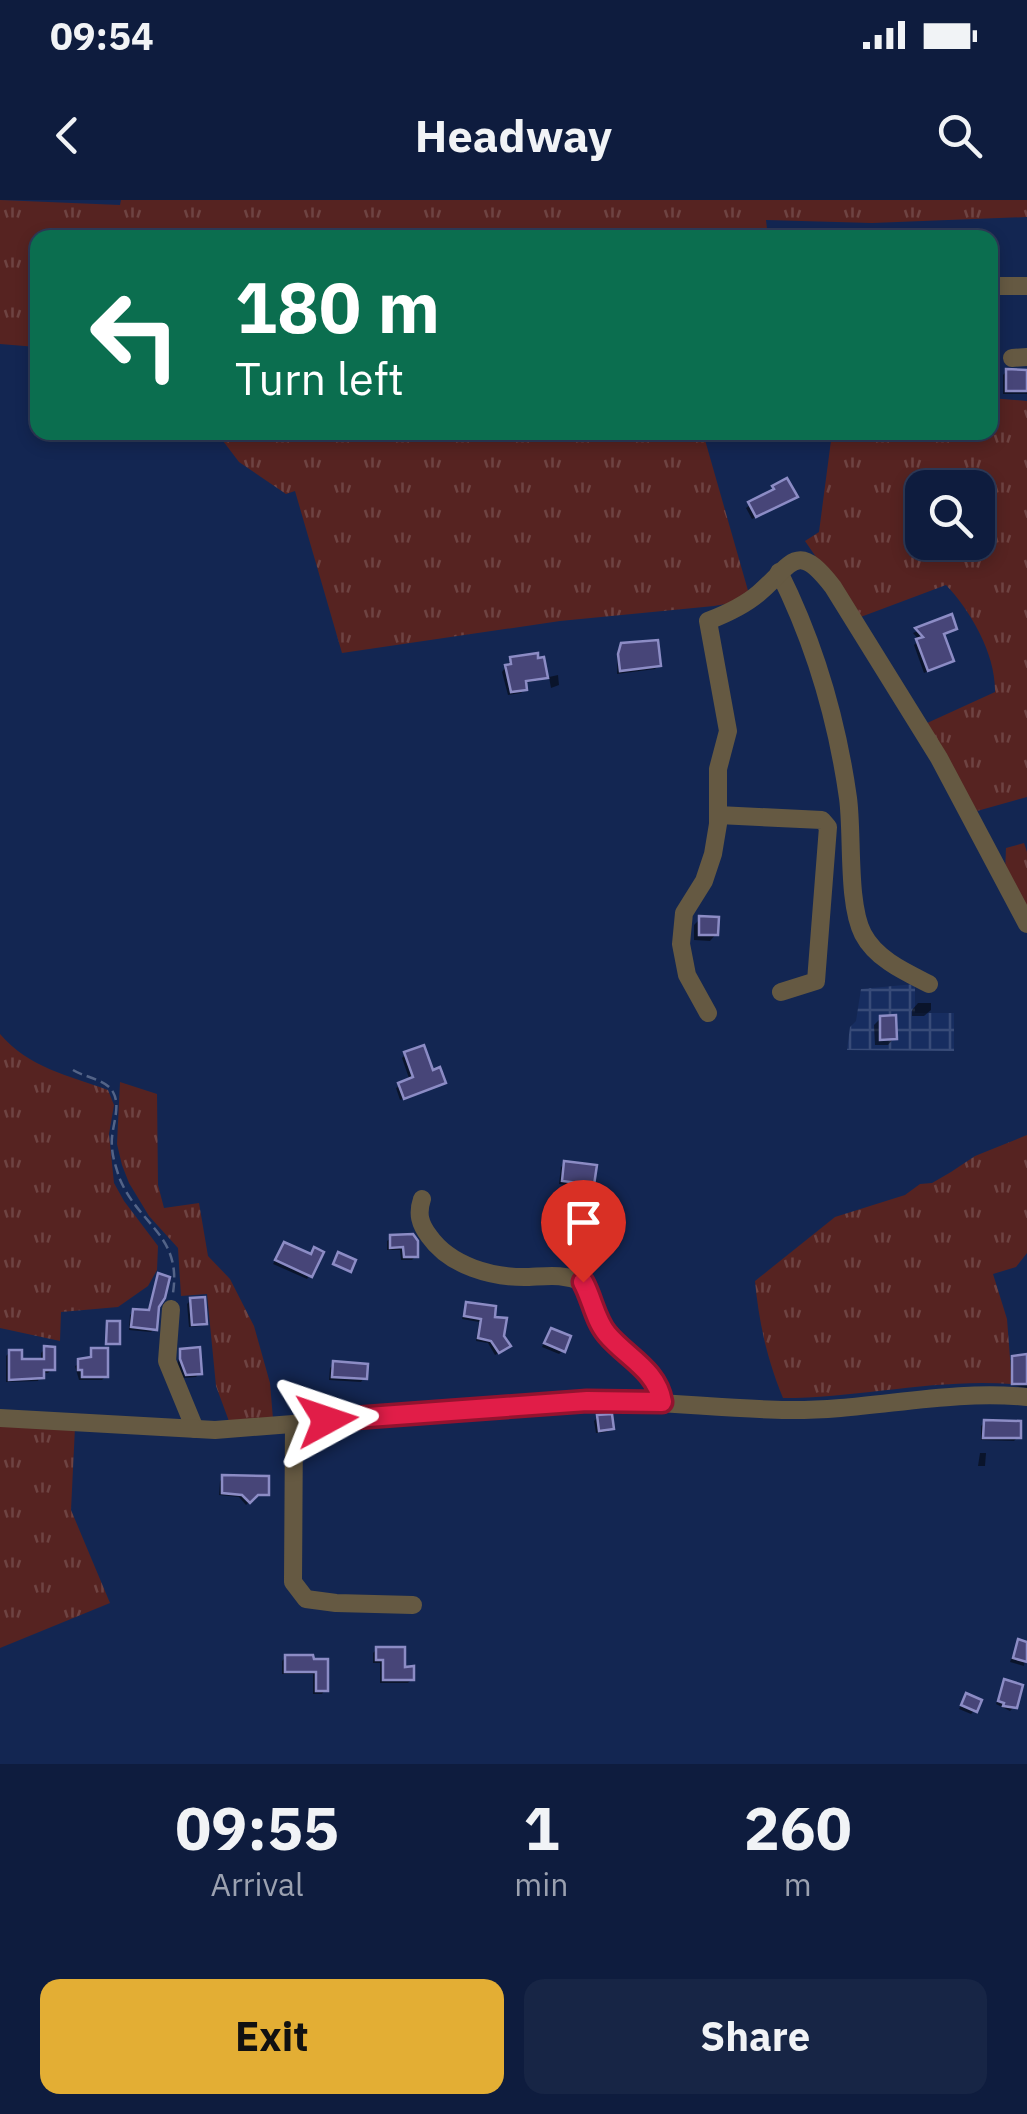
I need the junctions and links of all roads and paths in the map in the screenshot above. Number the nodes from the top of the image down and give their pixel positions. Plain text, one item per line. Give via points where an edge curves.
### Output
1 (998, 286) edge
2 (1027, 286) edge
3 (778, 572) junction
4 (718, 815) junction
5 (1027, 924) edge
6 (929, 984) dead end
7 (781, 992) dead end
8 (708, 1012) dead end
9 (73, 1070) dead end
10 (422, 1199) dead end
11 (171, 1309) joint
12 (1027, 1397) edge
13 (662, 1402) junction
14 (0, 1418) edge
15 (294, 1424) junction
16 (196, 1429) junction
17 (413, 1606) dead end

1 - 2 street
3 - 4 street via 760,593 708,621 728,731 718,769
3 - 5 street via 799,560 816,564 833,587 939,758
3 - 6 street via 817,662 848,796 859,924 896,968
4 - 7 street via 822,820 828,827 816,981
4 - 8 street via 713,854 681,928 687,975
9 - 11 path via 114,1093 117,1171 174,1256
10 - 13 street via 422,1226 445,1256 500,1276 564,1274 583,1282 604,1331 652,1376
11 - 16 street via 168,1362
12 - 13 street via 946,1394 789,1410
13 - 15 street via 587,1401
14 - 16 street
15 - 16 street
15 - 17 street via 293,1582 306,1598

